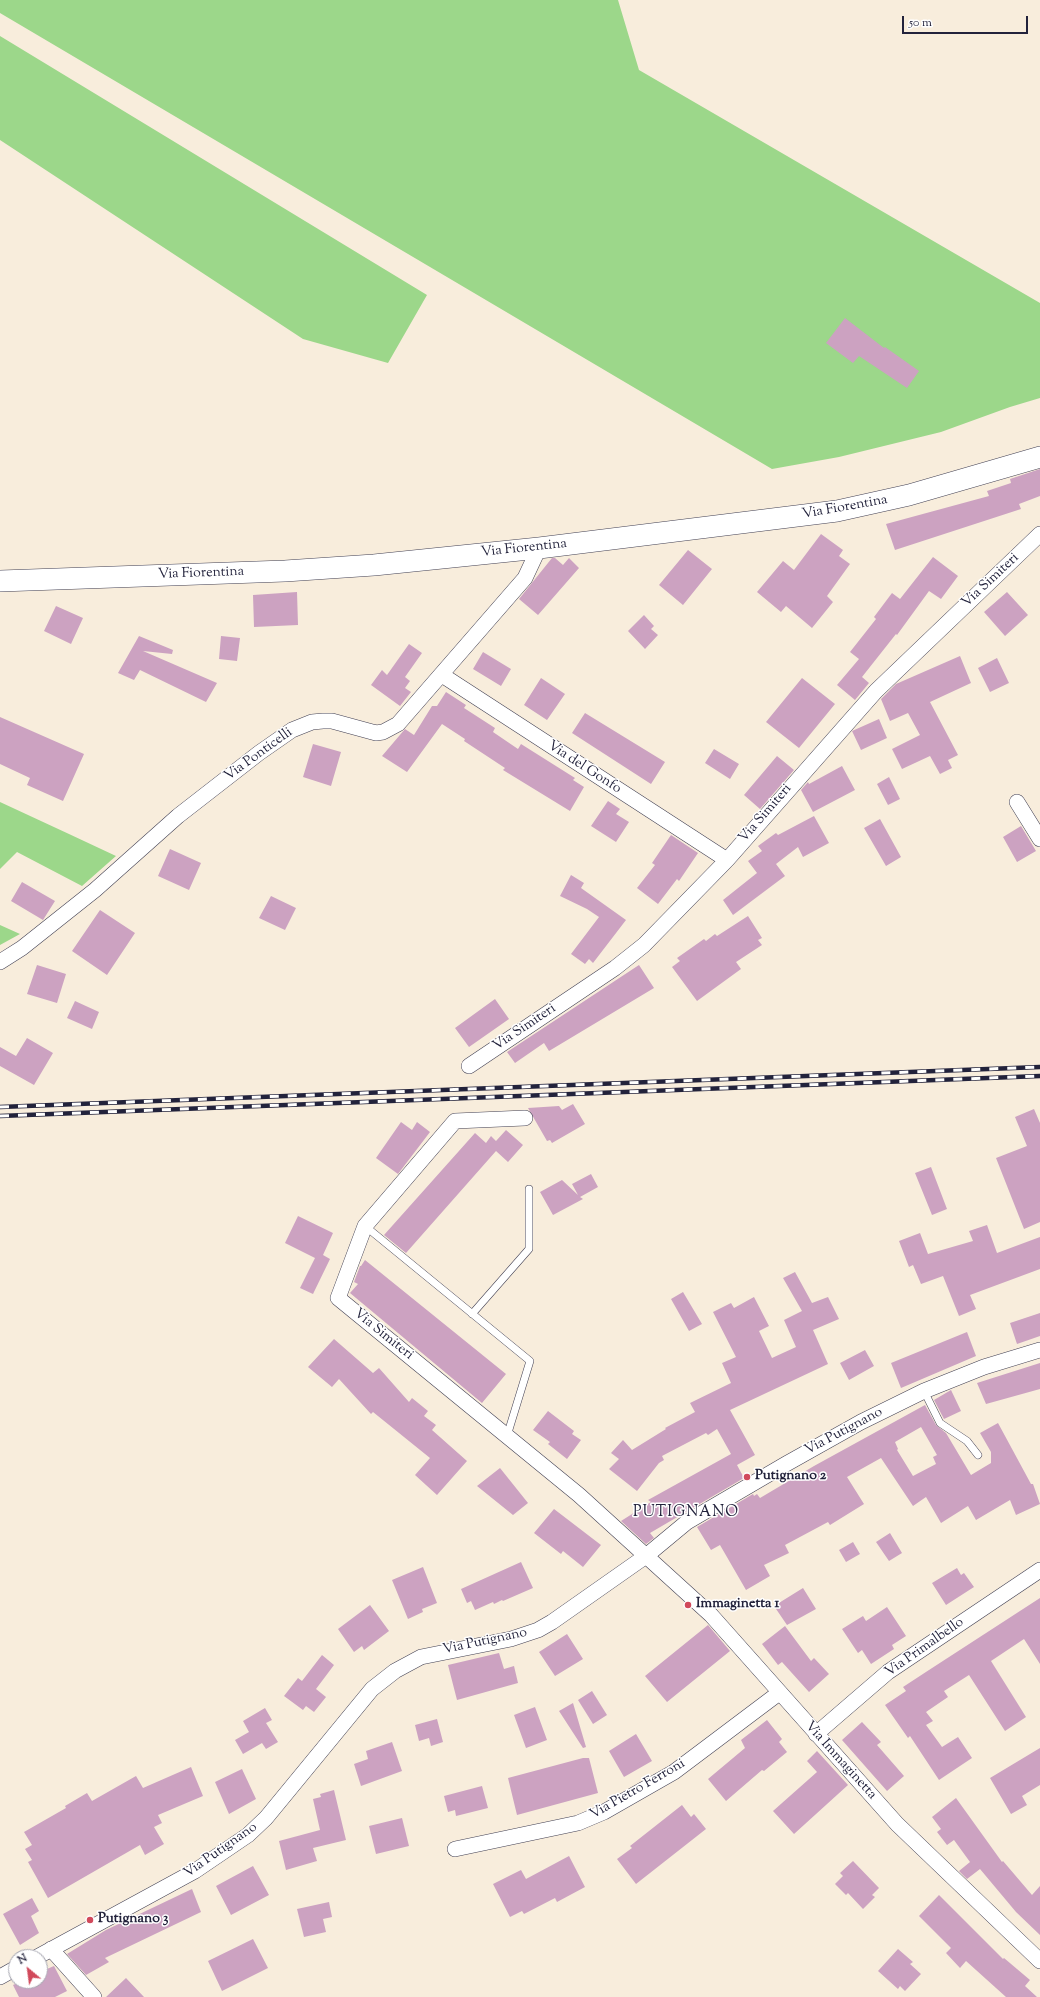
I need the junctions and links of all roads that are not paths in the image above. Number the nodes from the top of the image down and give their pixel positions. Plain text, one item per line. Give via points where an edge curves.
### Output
1 (1040, 457) edge
2 (1040, 534) edge
3 (539, 548) junction
4 (0, 581) edge
5 (442, 675) junction
6 (1017, 802) dead end
7 (1040, 839) edge
8 (727, 860) junction
9 (0, 962) edge
10 (469, 1066) dead end
11 (525, 1118) dead end
12 (529, 1189) dead end
13 (365, 1226) junction
14 (472, 1314) junction
15 (1040, 1350) edge
16 (924, 1391) junction
17 (507, 1436) junction
18 (978, 1455) dead end
19 (646, 1556) junction
20 (1040, 1570) edge
21 (779, 1693) junction
22 (816, 1734) junction
23 (455, 1849) dead end
24 (51, 1949) junction
25 (48, 1951) edge
26 (1040, 1961) edge
27 (94, 1997) edge

1 - 3 main road, Via Fiorentina via 910,495 837,511
2 - 8 street, Via Simiteri via 876,691
3 - 4 main road, Via Fiorentina via 374,565 285,571
3 - 5 street, Via Ponticelli via 525,578
5 - 8 street, Via del Gonfo
5 - 9 street, Via Ponticelli via 401,721 383,732 370,733 332,721 322,721 301,726 275,741 178,816 95,890 22,948
6 - 7 street
8 - 10 street, Via Simiteri via 644,945 615,968
11 - 13 street, Via Simiteri via 455,1121
12 - 14 lane via 529,1249
13 - 14 lane
13 - 17 street, Via Simiteri via 338,1298
14 - 17 lane via 530,1361
15 - 16 street, Via Putignano via 984,1367
16 - 18 lane via 940,1423 967,1441
16 - 19 street, Via Putignano via 860,1422 740,1490 687,1522
17 - 19 street, Via Simiteri via 579,1495
19 - 21 street, Via Immaginetta via 711,1616
19 - 24 street, Via Putignano via 552,1622 526,1635 439,1652 421,1657 395,1671 372,1689 266,1818 248,1835 195,1872
20 - 22 street, Via Primalbello via 888,1672
21 - 22 street, Via Immaginetta
21 - 23 street, Via Pietro Ferroni via 674,1772 604,1812 578,1823
22 - 26 street, Via Immaginetta via 897,1824
24 - 25 street, Via Putignano
24 - 27 street

